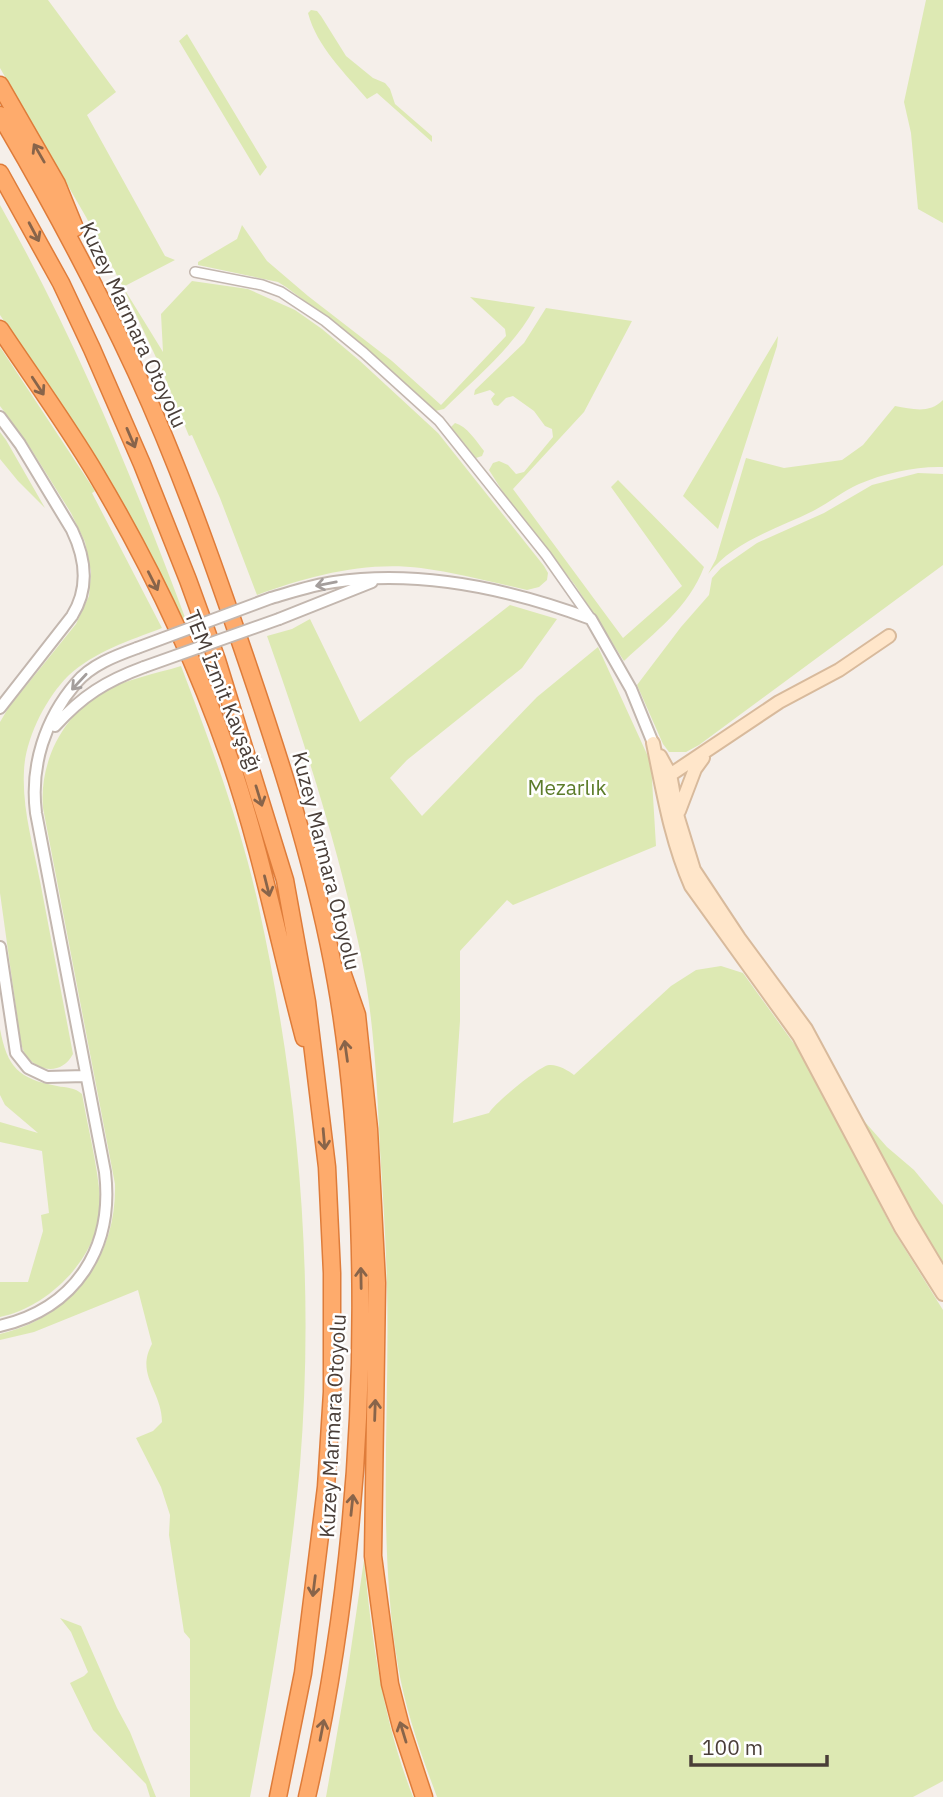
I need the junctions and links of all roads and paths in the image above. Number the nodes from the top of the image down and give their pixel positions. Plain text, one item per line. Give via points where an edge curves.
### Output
1 (0, 85) edge
2 (0, 115) edge
3 (0, 173) edge
4 (195, 272) dead end
5 (0, 329) edge
6 (136, 373) junction
7 (0, 417) edge
8 (381, 579) junction
9 (591, 620) junction
10 (889, 636) dead end
11 (0, 708) edge
12 (44, 739) junction
13 (653, 743) junction
14 (709, 750) junction
15 (665, 778) junction
16 (678, 818) junction
17 (320, 905) junction
18 (0, 947) edge
19 (85, 1076) junction
20 (321, 1105) junction
21 (943, 1277) edge
22 (943, 1294) edge
23 (0, 1326) edge
24 (303, 1673) junction
25 (267, 1797) edge
26 (278, 1797) edge
27 (307, 1797) edge
28 (424, 1797) edge

6 -> 1 highway via 57,184
2 - 6 highway, Kuzey Marmara Otoyolu via 63,224
3 -> 20 highway, Kuzey Marmara Otoyolu via 61,283 117,404 217,660 285,880
4 - 9 street via 281,292 364,353 439,421 546,555
5 -> 20 highway, TEM İzmit Kavşağı via 118,512 203,688 245,806
6 - 17 highway, Kuzey Marmara Otoyolu via 205,540 271,732
7 - 11 street via 72,530 85,578 72,616
8 - 9 street via 423,578 468,585
8 - 12 street, bridge via 120,676 71,708
8 -> 12 street, bridge via 332,582 271,598 116,655 77,682
9 - 13 street via 631,689
10 - 14 main road
12 - 19 street via 34,794
13 - 14 main road via 681,761
13 - 15 main road
14 - 15 main road
14 - 16 main road via 695,769
15 - 16 main road
15 - 22 main road via 682,866 691,886 799,1036 900,1225
16 - 21 main road via 694,870 806,1029
27 -> 17 highway, Kuzey Marmara Otoyolu via 322,1731 347,1558 361,1373 357,1167 348,1063
28 -> 17 highway via 390,1685 373,1556 377,1283 357,1015
18 - 19 street via 16,1053 28,1068 47,1077
19 - 23 street via 106,1182 103,1232 69,1289 44,1310
20 -> 24 highway, Kuzey Marmara Otoyolu via 332,1273 332,1392 326,1487
24 - 25 highway
24 - 26 highway, Kuzey Marmara Otoyolu

